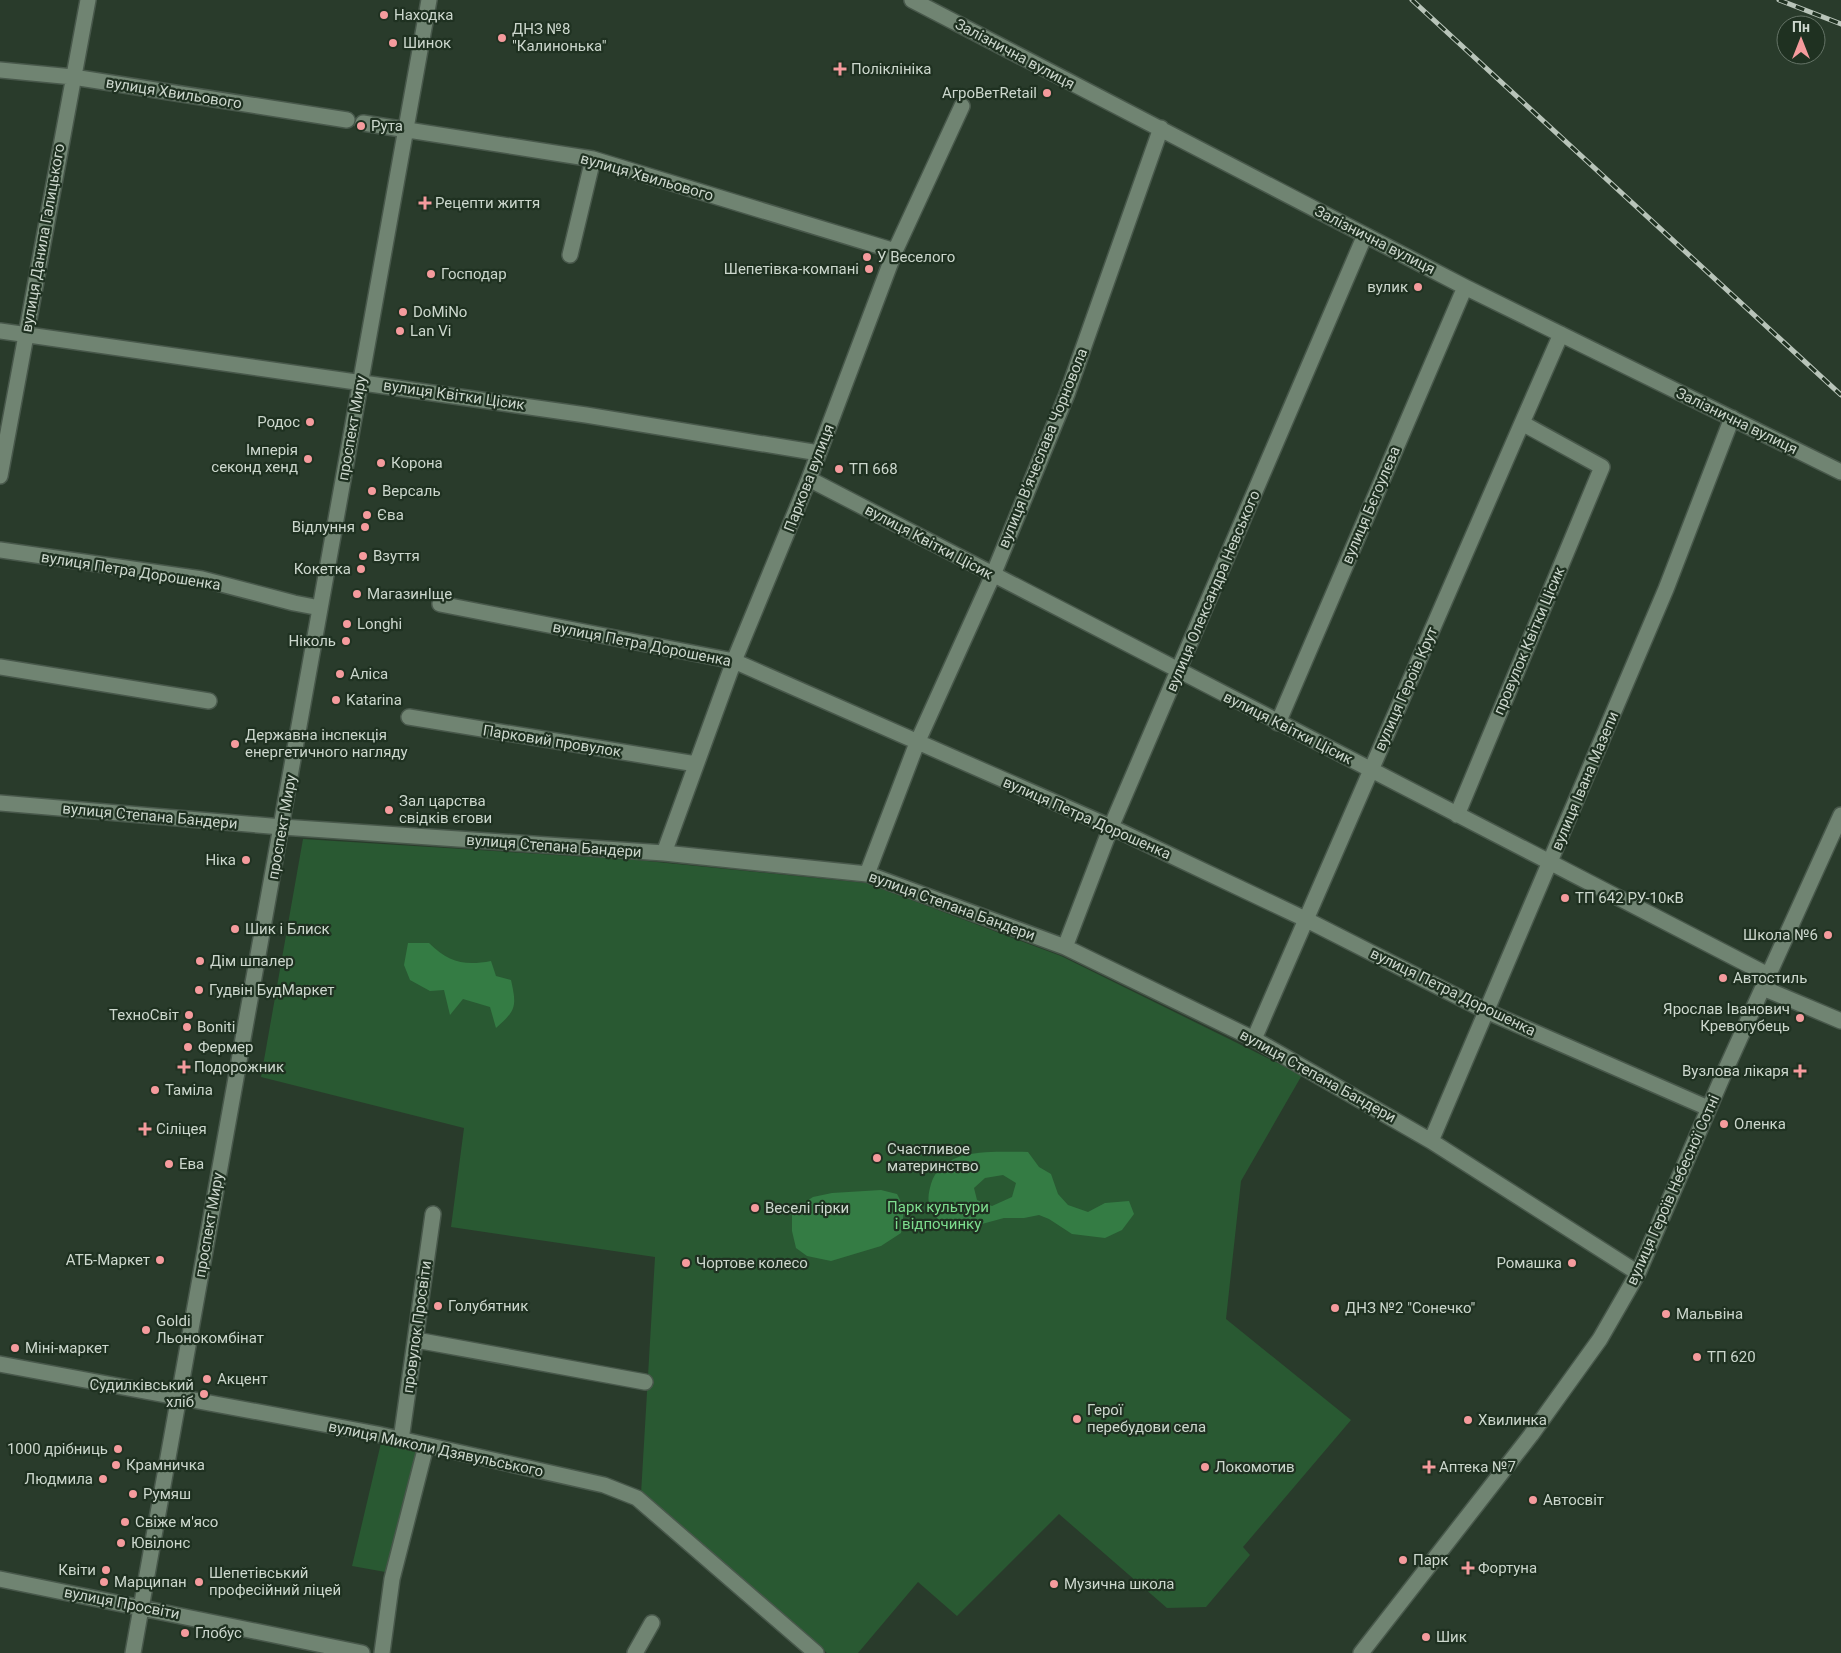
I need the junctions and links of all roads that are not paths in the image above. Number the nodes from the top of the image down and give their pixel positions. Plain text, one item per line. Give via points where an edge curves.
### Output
1 (88, 0) edge
2 (429, 0) edge
3 (912, 0) edge
4 (0, 70) edge
5 (73, 77) junction
6 (962, 106) dead end
7 (347, 120) dead end
8 (363, 123) dead end
9 (1161, 128) junction
10 (405, 130) junction
11 (593, 159) junction
12 (1365, 235) junction
13 (895, 251) junction
14 (570, 255) dead end
15 (1466, 287) junction
16 (0, 332) edge
17 (1561, 334) junction
18 (26, 335) junction
19 (360, 382) junction
20 (1732, 418) junction
21 (1522, 423) junction
22 (819, 453) junction
23 (1841, 472) edge
24 (0, 476) edge
25 (809, 479) junction
26 (0, 550) edge
27 (993, 575) junction
28 (440, 604) dead end
29 (320, 608) junction
30 (734, 661) junction
31 (0, 667) edge
32 (1179, 671) junction
33 (209, 701) dead end
34 (408, 717) dead end
35 (1278, 723) junction
36 (917, 744) junction
37 (696, 764) junction
38 (1370, 770) junction
39 (0, 803) edge
40 (1457, 815) junction
41 (1841, 815) edge
42 (282, 827) junction
43 (1111, 828) junction
44 (664, 853) junction
45 (1551, 862) junction
46 (867, 874) junction
47 (1305, 919) junction
48 (1065, 947) junction
49 (1766, 981) junction
50 (1486, 1011) junction
51 (1841, 1021) edge
52 (1254, 1039) junction
53 (1708, 1108) junction
54 (1431, 1140) junction
55 (433, 1214) dead end
56 (1638, 1273) junction
57 (416, 1340) junction
58 (0, 1364) edge
59 (645, 1382) dead end
60 (178, 1398) junction
61 (401, 1440) junction
62 (426, 1446) junction
63 (0, 1579) edge
64 (141, 1607) junction
65 (652, 1623) dead end
66 (133, 1653) edge
67 (362, 1653) edge
68 (382, 1653) edge
69 (635, 1653) edge
70 (816, 1653) edge
71 (1361, 1653) edge

1 - 5 street, вулиця Данила Галицького
2 - 10 street, проспект Миру
3 - 9 street, Залізнична вулиця
4 - 5 street, вулиця Хвильового
5 - 7 street, вулиця Хвильового
5 - 18 street, вулиця Данила Галицького
6 - 13 street, Паркова вулиця
8 - 10 street, вулиця Хвильового
9 - 12 street, Залізнична вулиця
9 - 27 street, вулиця Вʼячеслава Чорновола via 1067,394
10 - 11 street, вулиця Хвильового
10 - 19 street, проспект Миру
11 - 13 street, вулиця Хвильового
11 - 14 street
12 - 15 street, Залізнична вулиця
12 - 32 street, вулиця Олександра Невського
13 - 22 street, Паркова вулиця
15 - 17 street, Залізнична вулиця
15 - 35 street, вулиця Бєгоулєва
16 - 18 street, вулиця Квітки Цісик
17 - 20 street, Залізнична вулиця
17 - 21 street, вулиця Героїв Крут
18 - 19 street, вулиця Квітки Цісик
18 - 24 street, вулиця Данила Галицького
19 - 22 street, вулиця Квітки Цісик
19 - 29 street, проспект Миру
20 - 23 street, Залізнична вулиця
20 - 45 street, вулиця Івана Мазепи via 1666,589
21 - 38 street, вулиця Героїв Крут
21 - 40 street, провулок Квітки Цісик via 1602,467
22 - 25 street, Паркова вулиця
25 - 27 street, вулиця Квітки Цісик
25 - 30 street, Паркова вулиця
26 - 29 street, вулиця Петра Дорошенка via 202,579
27 - 32 street, вулиця Квітки Цісик
27 - 36 street, вулиця Вʼячеслава Чорновола
28 - 30 street, вулиця Петра Дорошенка
29 - 42 street, проспект Миру
30 - 36 street, вулиця Петра Дорошенка
30 - 37 street, Паркова вулиця
31 - 33 street
32 - 35 street, вулиця Квітки Цісик
32 - 43 street, вулиця Олександра Невського
34 - 37 street, Парковий провулок
35 - 38 street, вулиця Квітки Цісик
36 - 43 street, вулиця Петра Дорошенка
36 - 46 street, вулиця Вʼячеслава Чорновола
37 - 44 street, Паркова вулиця
38 - 40 street, вулиця Квітки Цісик
38 - 47 street, вулиця Героїв Крут
39 - 42 street, вулиця Степана Бандери
40 - 45 street, вулиця Квітки Цісик
41 - 49 street, вулиця Героїв Небесної Сотні
42 - 44 street, вулиця Степана Бандери
42 - 60 street, проспект Миру
43 - 47 street, вулиця Петра Дорошенка
43 - 48 street, вулиця Олександра Невського
44 - 46 street, вулиця Степана Бандери
45 - 49 street, вулиця Квітки Цісик
45 - 50 street, вулиця Івана Мазепи
46 - 48 street, вулиця Степана Бандери
47 - 50 street, вулиця Петра Дорошенка
47 - 52 street, вулиця Героїв Крут
48 - 52 street, вулиця Степана Бандери
49 - 51 street, вулиця Квітки Цісик
49 - 53 street, вулиця Героїв Небесної Сотні
50 - 53 street, вулиця Петра Дорошенка
50 - 54 street, вулиця Івана Мазепи
52 - 54 street, вулиця Степана Бандери
53 - 56 street, вулиця Героїв Небесної Сотні
54 - 56 street, вулиця Степана Бандери
55 - 57 street, провулок Просвіти
56 - 71 street, вулиця Героїв Небесної Сотні via 1600,1339 1531,1435
57 - 59 street
57 - 61 street, провулок Просвіти
58 - 60 street, вулиця Миколи Дзявульського
60 - 61 street, вулиця Миколи Дзявульського
60 - 64 street, проспект Миру
61 - 62 street, вулиця Миколи Дзявульського
62 - 68 street via 392,1579
62 - 70 street, вулиця Миколи Дзявульського via 604,1485 637,1498
63 - 64 street, вулиця Просвіти
64 - 66 street, проспект Миру
64 - 67 street, вулиця Просвіти
65 - 69 street

